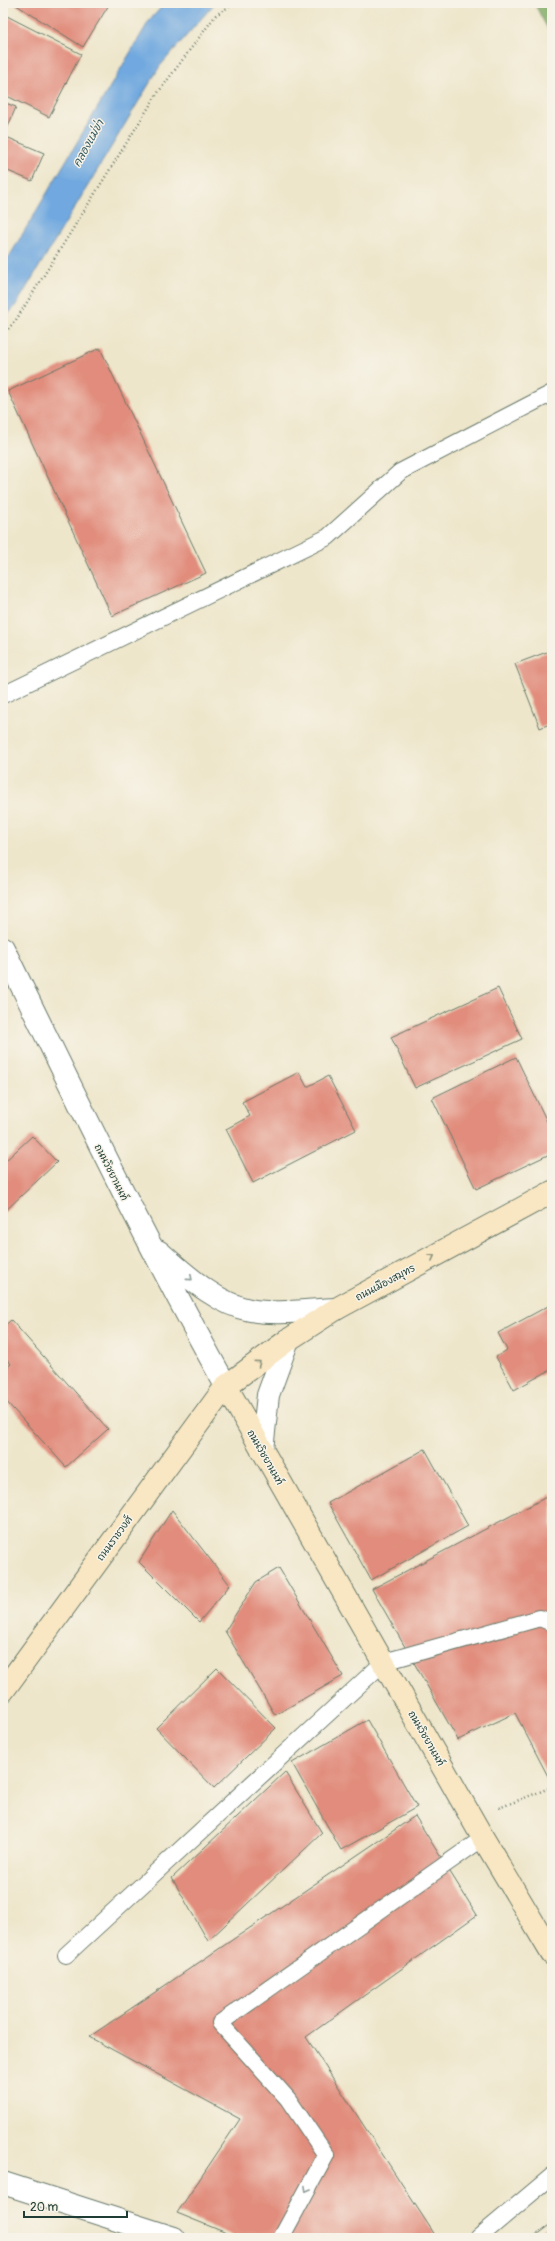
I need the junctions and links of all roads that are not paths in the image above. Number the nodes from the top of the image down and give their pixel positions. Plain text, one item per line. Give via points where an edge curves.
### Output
1 (552, 393) edge
2 (3, 695) edge
3 (5, 956) edge
4 (552, 1192) edge
5 (150, 1244) junction
6 (336, 1309) junction
7 (288, 1340) junction
8 (226, 1386) junction
9 (262, 1450) junction
10 (552, 1623) edge
11 (384, 1662) junction
12 (3, 1691) edge
13 (483, 1838) junction
14 (552, 1954) edge
15 (66, 1955) dead end
16 (552, 2176) edge
17 (3, 2183) edge
18 (174, 2238) edge
19 (281, 2238) edge
20 (478, 2238) edge

1 - 2 lane via 400,472 328,537
3 - 5 street, ถนนวิชยานนท์
6 -> 4 street, ถนนเมืองสมุทร
5 -> 6 street via 211,1294 250,1310
5 - 8 street, ถนนวิชยานนท์
6 - 7 street, ถนนเมืองสมุทร
8 -> 7 street, ถนนเมืองสมุทร
7 - 9 street via 268,1395
8 - 9 street, ถนนวิชยานนท์
8 - 12 street, ถนนราชวงศ์
9 - 11 street, ถนนวิชยานนท์
10 - 11 lane via 540,1618
11 - 13 street, ถนนวิชยานนท์
11 - 15 lane
13 - 14 street, ถนนวิชยานนท์
13 -> 19 lane via 220,2023 288,2099 326,2155
16 - 20 lane
17 - 18 street

